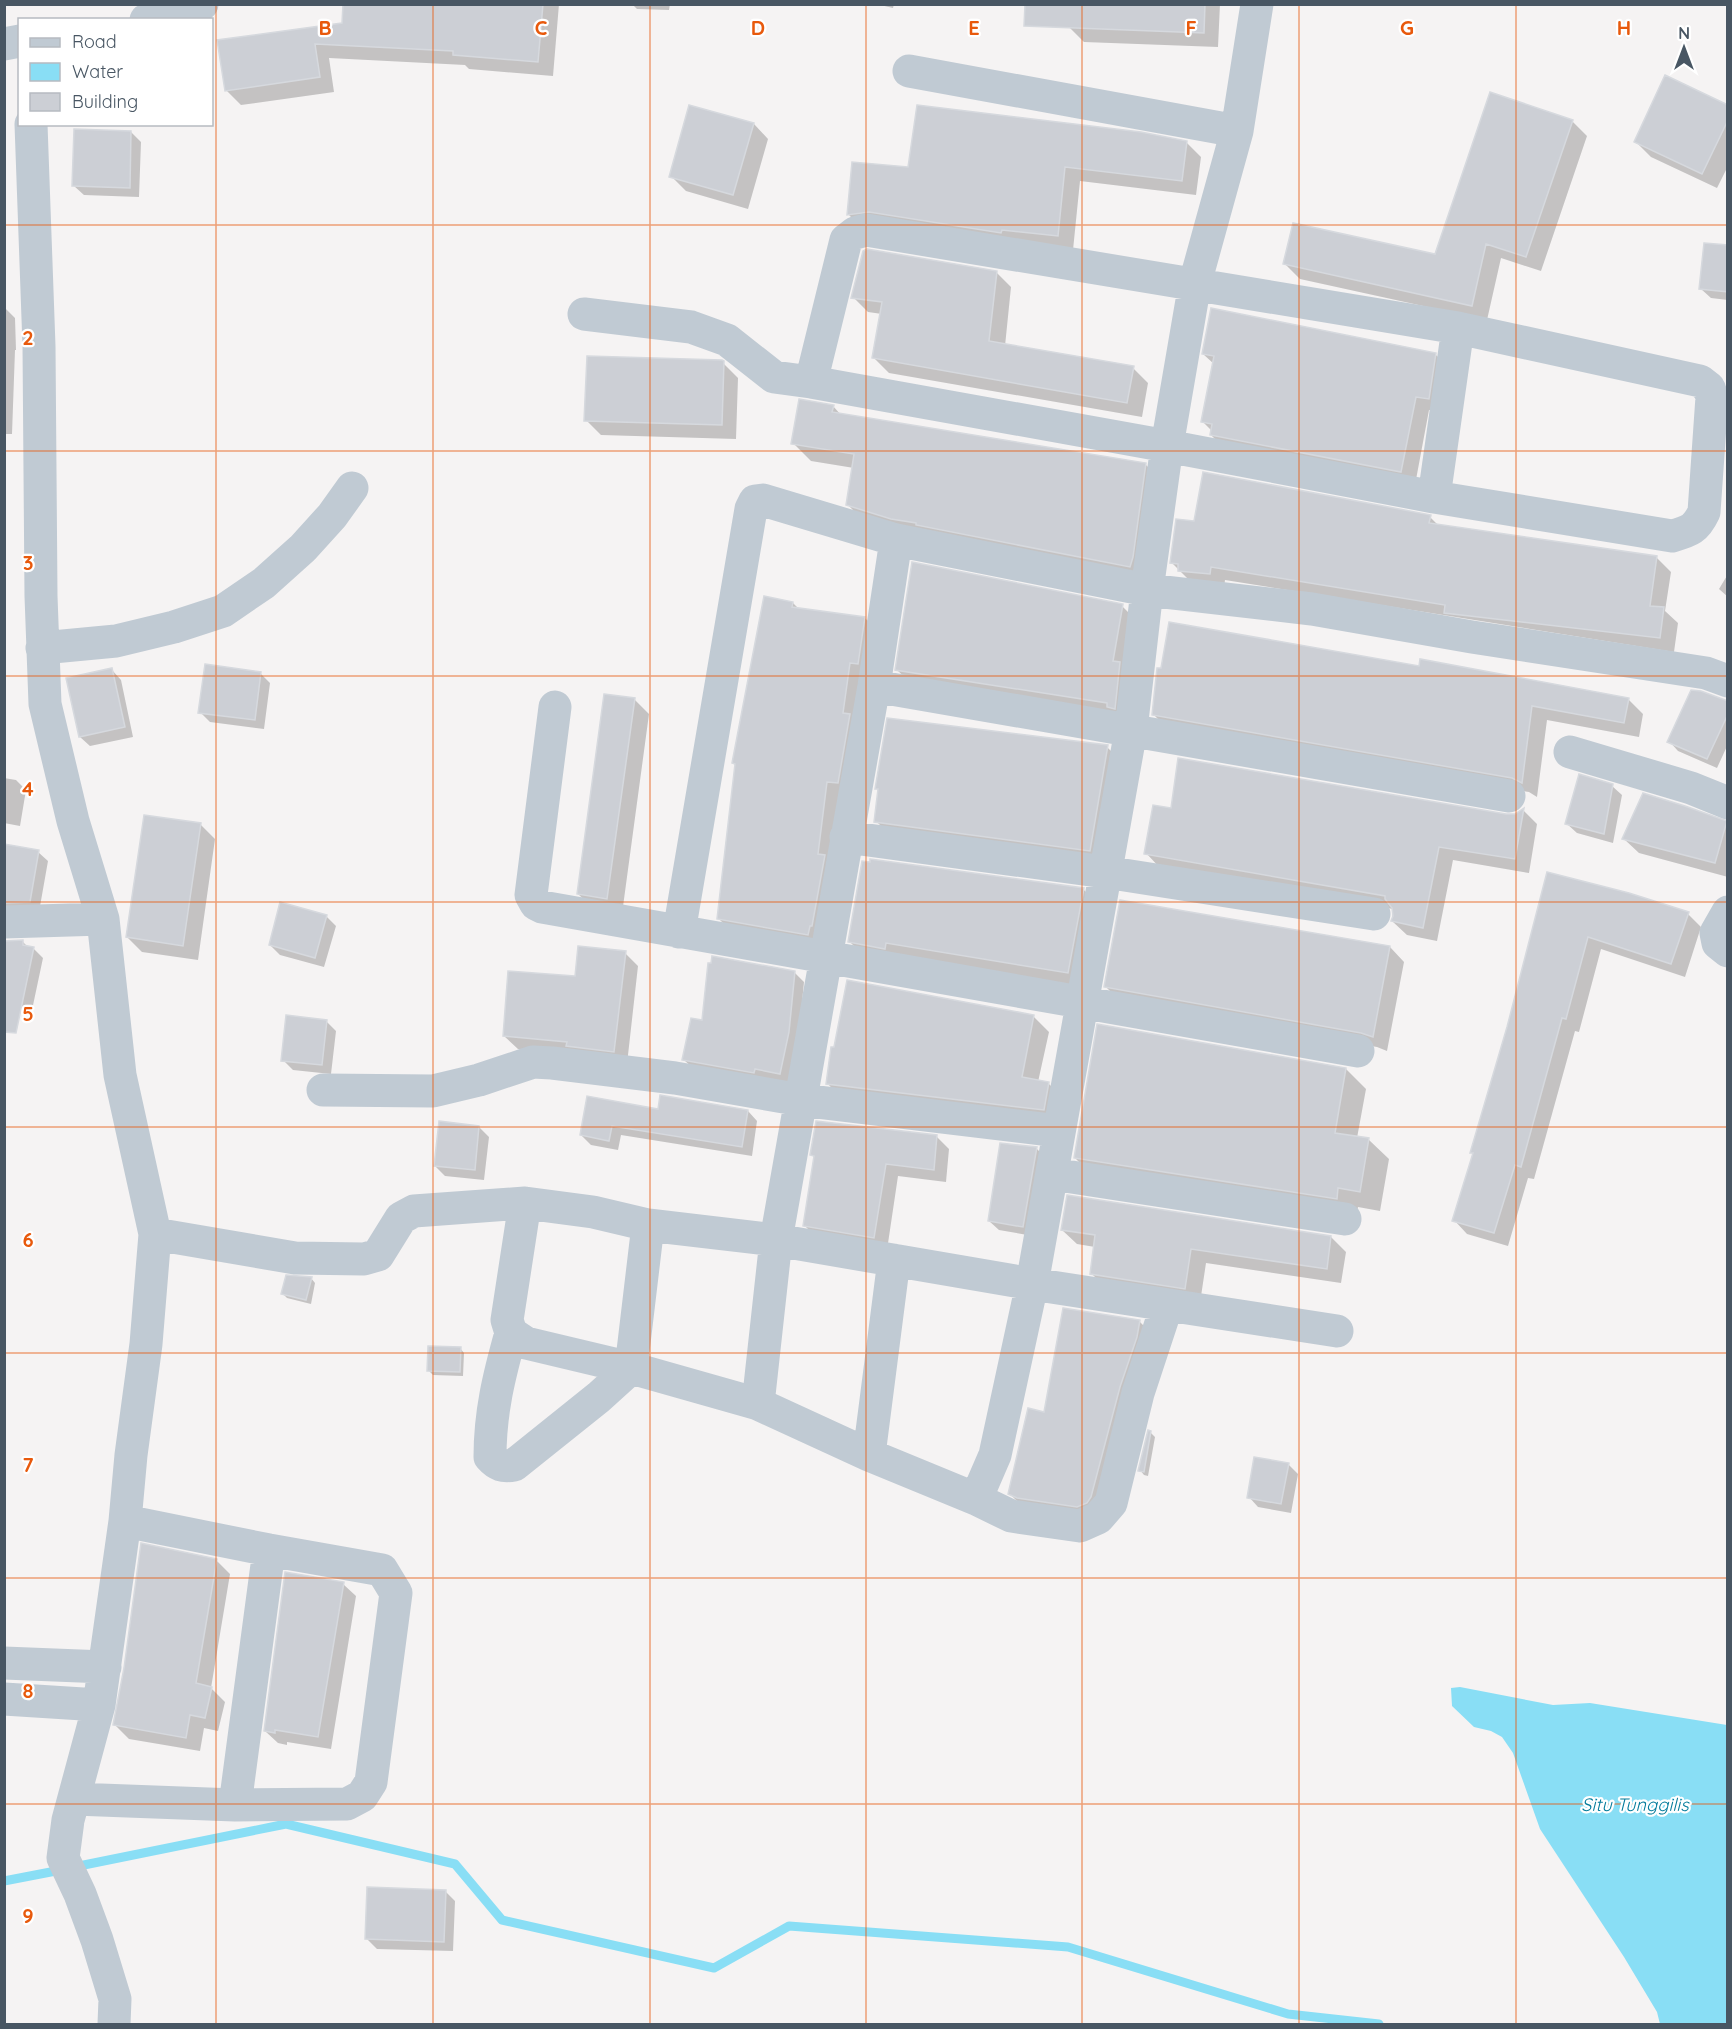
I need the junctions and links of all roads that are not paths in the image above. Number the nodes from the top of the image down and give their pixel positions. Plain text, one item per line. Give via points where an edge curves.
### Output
1 (1257, 4) edge
2 (199, 5) edge
3 (153, 18) edge
4 (909, 71) dead end
5 (31, 126) edge
6 (1237, 131) junction
7 (1195, 283) junction
8 (584, 314) dead end
9 (1458, 328) junction
10 (811, 382) junction
11 (1167, 446) junction
12 (352, 488) dead end
13 (1434, 497) junction
14 (896, 540) junction
15 (1147, 590) junction
16 (42, 648) junction
17 (1728, 681) edge
18 (874, 686) junction
19 (555, 707) dead end
20 (1131, 730) junction
21 (1570, 752) dead end
22 (1509, 796) dead end
23 (1728, 803) edge
24 (846, 837) junction
25 (1105, 872) junction
26 (1728, 912) edge
27 (1374, 914) dead end
28 (103, 919) junction
29 (4, 922) edge
30 (679, 932) junction
31 (1728, 951) edge
32 (826, 958) junction
33 (1082, 1003) junction
34 (1358, 1051) dead end
35 (323, 1090) dead end
36 (801, 1100) junction
37 (1059, 1131) junction
38 (1052, 1174) junction
39 (525, 1203) junction
40 (1345, 1219) dead end
41 (648, 1225) junction
42 (155, 1234) junction
43 (776, 1240) junction
44 (894, 1260) junction
45 (1032, 1284) junction
46 (1167, 1305) junction
47 (1337, 1331) dead end
48 (511, 1333) junction
49 (631, 1368) junction
50 (758, 1404) junction
51 (869, 1455) junction
52 (976, 1499) junction
53 (125, 1521) junction
54 (269, 1550) junction
55 (4, 1663) edge
56 (105, 1667) junction
57 (4, 1699) edge
58 (99, 1705) junction
59 (74, 1799) junction
60 (235, 1805) junction
61 (114, 2025) edge

1 - 6 street
2 - 3 street
4 - 6 street
5 - 16 street via 39,346
6 - 7 street
7 - 9 street
7 - 10 street via 866,230 846,240
7 - 11 street
8 - 10 street via 691,327 727,340 774,377
9 - 13 street
9 - 13 street via 1700,381 1712,397 1704,512 1698,525 1672,536
10 - 11 street
11 - 13 street
11 - 15 street
12 - 16 street via 303,548 264,583 223,611 116,641
14 - 15 street
14 - 18 street
14 - 30 street via 763,500 755,501
15 - 17 street via 1312,609 1706,673
15 - 20 street
16 - 28 street via 45,705 73,821
18 - 20 street
18 - 24 street
19 - 30 street via 531,895 542,907
20 - 22 street
20 - 25 street
21 - 23 street
24 - 25 street
24 - 32 street
25 - 27 street
25 - 33 street
26 - 31 street via 1716,933 1718,943
28 - 29 street
28 - 42 street via 120,1075
30 - 32 street
32 - 33 street
32 - 36 street
33 - 34 street
33 - 37 street
35 - 36 street via 433,1091 533,1062 675,1077
36 - 37 street
36 - 43 street
37 - 38 street
38 - 40 street
38 - 45 street
39 - 41 street via 593,1212
39 - 42 street via 414,1211 401,1218 378,1255 364,1259 295,1258
39 - 48 street via 507,1320
41 - 43 street
41 - 49 street
42 - 53 street
43 - 44 street
43 - 50 street
44 - 45 street
44 - 51 street
45 - 46 street
45 - 52 street via 995,1455
46 - 47 street
46 - 52 street via 1138,1392 1111,1503 1098,1518 1080,1526 1011,1516
48 - 49 street via 526,1343
48 - 49 street via 496,1388 490,1447 490,1457 496,1464 514,1465
49 - 50 street
50 - 51 street
51 - 52 street
53 - 54 street
53 - 56 street
54 - 60 street
54 - 60 street via 382,1570 396,1593 395,1604 371,1782 362,1796 347,1804
55 - 56 street
56 - 58 street
57 - 58 street
58 - 59 street
59 - 60 street
59 - 61 street via 63,1858 80,1893 115,1998

